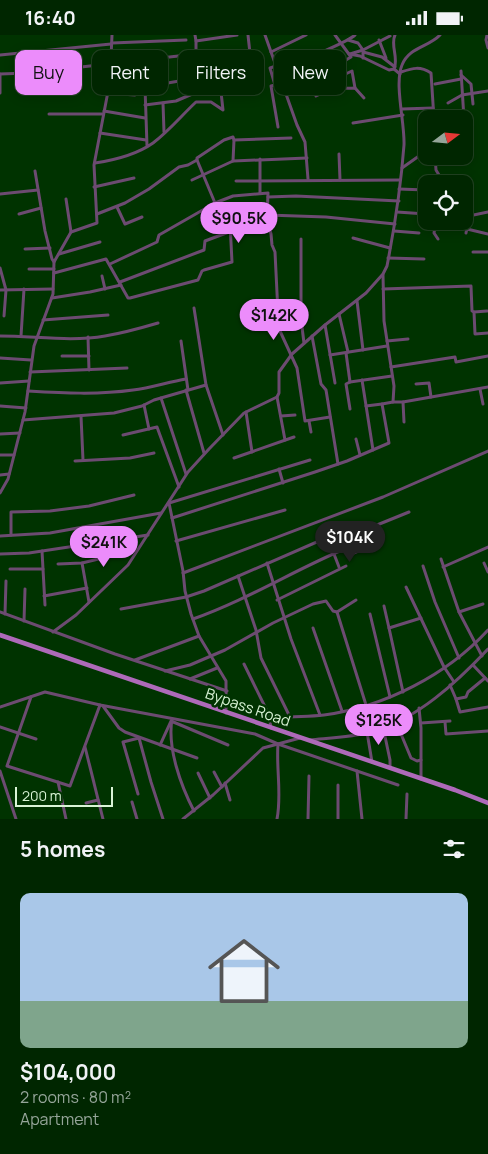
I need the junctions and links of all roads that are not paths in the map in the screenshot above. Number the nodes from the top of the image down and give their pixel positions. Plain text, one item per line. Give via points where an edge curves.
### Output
1 (112, 35) edge
2 (195, 35) edge
3 (237, 35) edge
4 (248, 35) edge
5 (265, 35) edge
6 (306, 35) edge
7 (334, 35) edge
8 (355, 35) edge
9 (440, 35) edge
10 (487, 35) edge
11 (392, 36) edge
12 (381, 38) edge
13 (186, 40) dead end
14 (348, 40) junction
15 (196, 41) junction
16 (340, 42) junction
17 (112, 43) junction
18 (488, 48) edge
19 (363, 49) junction
20 (111, 50) edge
21 (196, 50) edge
22 (250, 50) edge
23 (325, 50) edge
24 (271, 52) junction
25 (348, 54) junction
26 (0, 55) edge
27 (363, 58) junction
28 (386, 59) junction
29 (274, 60) edge
30 (346, 60) edge
31 (92, 66) edge
32 (274, 67) edge
33 (395, 68) junction
34 (346, 73) edge
35 (401, 73) junction
36 (0, 74) edge
37 (461, 75) junction
38 (274, 82) edge
39 (435, 84) dead end
40 (274, 85) edge
41 (346, 88) edge
42 (355, 89) junction
43 (488, 91) edge
44 (0, 93) edge
45 (472, 93) junction
46 (108, 95) edge
47 (190, 95) edge
48 (286, 95) edge
49 (462, 95) junction
50 (364, 98) dead end
51 (164, 103) junction
52 (448, 103) dead end
53 (473, 104) dead end
54 (146, 105) junction
55 (433, 108) joint
56 (402, 109) junction
57 (463, 110) edge
58 (103, 113) junction
59 (48, 114) dead end
60 (403, 115) junction
61 (145, 118) junction
62 (353, 123) dead end
63 (278, 127) dead end
64 (100, 133) junction
65 (164, 133) junction
66 (291, 138) dead end
67 (146, 140) junction
68 (234, 140) junction
69 (147, 146) junction
70 (340, 154) dead end
71 (418, 156) edge
72 (306, 158) junction
73 (260, 159) junction
74 (197, 160) junction
75 (234, 161) junction
76 (94, 163) junction
77 (436, 165) edge
78 (401, 168) junction
79 (35, 171) dead end
80 (202, 175) junction
81 (439, 175) dead end
82 (134, 178) dead end
83 (308, 179) junction
84 (192, 180) dead end
85 (340, 180) junction
86 (400, 180) junction
87 (236, 181) dead end
88 (260, 181) junction
89 (94, 187) junction
90 (399, 189) junction
91 (38, 190) junction
92 (418, 190) edge
93 (260, 193) junction
94 (0, 194) edge
95 (268, 197) junction
96 (66, 199) dead end
97 (399, 201) junction
98 (214, 203) junction
99 (117, 207) junction
100 (41, 208) junction
101 (397, 212) junction
102 (488, 212) edge
103 (418, 213) edge
104 (19, 214) dead end
105 (97, 214) junction
106 (267, 215) junction
107 (473, 215) edge
108 (142, 217) dead end
109 (267, 220) junction
110 (395, 224) junction
111 (434, 230) edge
112 (466, 230) edge
113 (394, 231) junction
114 (229, 232) junction
115 (71, 233) junction
116 (419, 233) dead end
117 (488, 234) edge
118 (353, 238) dead end
119 (301, 239) dead end
120 (438, 239) dead end
121 (100, 242) dead end
122 (50, 248) junction
123 (390, 248) junction
124 (25, 249) dead end
125 (472, 252) dead end
126 (488, 252) edge
127 (58, 254) junction
128 (388, 258) junction
129 (424, 259) dead end
130 (54, 262) junction
131 (110, 264) junction
132 (0, 267) edge
133 (29, 269) dead end
134 (54, 271) junction
135 (102, 275) dead end
136 (382, 275) junction
137 (121, 284) junction
138 (0, 289) edge
139 (6, 289) junction
140 (24, 289) junction
141 (54, 289) junction
142 (105, 289) junction
143 (383, 289) junction
144 (52, 298) junction
145 (356, 301) junction
146 (194, 308) dead end
147 (487, 311) edge
148 (474, 312) junction
149 (279, 314) junction
150 (339, 314) junction
151 (108, 315) dead end
152 (4, 316) dead end
153 (274, 318) dead end
154 (249, 319) dead end
155 (301, 319) junction
156 (43, 320) junction
157 (158, 323) dead end
158 (325, 325) junction
159 (488, 333) edge
160 (0, 336) edge
161 (21, 336) junction
162 (37, 336) junction
163 (312, 336) junction
164 (88, 337) junction
165 (408, 339) dead end
166 (181, 341) dead end
167 (387, 341) junction
168 (304, 343) junction
169 (387, 346) junction
170 (364, 350) junction
171 (347, 352) junction
172 (292, 354) junction
173 (330, 355) junction
174 (89, 356) junction
175 (488, 356) edge
176 (62, 357) dead end
177 (0, 358) edge
178 (31, 360) junction
179 (391, 367) junction
180 (127, 368) dead end
181 (89, 370) junction
182 (30, 372) junction
183 (392, 376) junction
184 (186, 379) junction
185 (362, 380) junction
186 (29, 381) junction
187 (350, 382) junction
188 (0, 383) edge
189 (335, 383) dead end
190 (416, 384) dead end
191 (206, 385) junction
192 (488, 387) edge
193 (480, 389) junction
194 (187, 390) junction
195 (28, 391) junction
196 (277, 397) junction
197 (431, 397) junction
198 (161, 398) junction
199 (393, 402) junction
200 (403, 402) junction
201 (382, 404) junction
202 (144, 405) junction
203 (483, 405) dead end
204 (0, 406) edge
205 (366, 406) junction
206 (26, 408) junction
207 (350, 409) dead end
208 (246, 412) junction
209 (295, 415) dead end
210 (81, 416) junction
211 (281, 416) junction
212 (330, 417) junction
213 (23, 420) junction
214 (309, 421) junction
215 (404, 423) dead end
216 (149, 429) junction
217 (311, 432) dead end
218 (20, 433) junction
219 (0, 434) edge
220 (123, 435) dead end
221 (223, 435) junction
222 (294, 437) dead end
223 (356, 439) dead end
224 (285, 440) junction
225 (373, 450) junction
226 (252, 451) junction
227 (488, 451) edge
228 (154, 453) dead end
229 (205, 454) junction
230 (0, 455) edge
231 (14, 455) junction
232 (360, 455) junction
233 (234, 458) dead end
234 (83, 460) junction
235 (310, 460) dead end
236 (75, 461) dead end
237 (338, 464) junction
238 (279, 469) junction
239 (9, 474) junction
240 (0, 475) edge
241 (187, 475) junction
242 (283, 483) junction
243 (178, 487) junction
244 (0, 492) edge
245 (134, 495) dead end
246 (169, 503) junction
247 (285, 510) dead end
248 (410, 512) dead end
249 (162, 513) junction
250 (172, 518) junction
251 (11, 535) junction
252 (148, 535) junction
253 (0, 536) edge
254 (345, 538) junction
255 (117, 540) junction
256 (176, 541) junction
257 (349, 547) junction
258 (488, 547) edge
259 (361, 550) dead end
260 (42, 551) junction
261 (0, 554) edge
262 (334, 554) junction
263 (440, 559) dead end
264 (82, 563) junction
265 (267, 563) junction
266 (484, 563) dead end
267 (58, 564) dead end
268 (346, 566) dead end
269 (423, 566) dead end
270 (339, 567) dead end
271 (443, 567) junction
272 (10, 569) dead end
273 (43, 569) junction
274 (488, 572) edge
275 (183, 573) junction
276 (238, 577) junction
277 (6, 581) dead end
278 (273, 585) junction
279 (406, 587) dead end
280 (87, 588) junction
281 (25, 589) dead end
282 (44, 596) junction
283 (186, 597) junction
284 (244, 597) junction
285 (278, 600) junction
286 (356, 600) dead end
287 (89, 603) junction
288 (483, 603) dead end
289 (45, 605) dead end
290 (384, 606) dead end
291 (121, 609) dead end
292 (0, 612) edge
293 (337, 612) junction
294 (460, 612) junction
295 (5, 613) junction
296 (370, 614) dead end
297 (284, 617) junction
298 (421, 617) junction
299 (192, 619) junction
300 (24, 621) junction
301 (314, 628) dead end
302 (389, 628) junction
303 (488, 630) edge
304 (53, 632) junction
305 (256, 632) junction
306 (0, 635) edge
307 (199, 636) junction
308 (475, 645) junction
309 (488, 649) edge
310 (210, 656) junction
311 (482, 656) junction
312 (459, 658) junction
313 (134, 660) junction
314 (244, 664) dead end
315 (472, 665) junction
316 (444, 667) junction
317 (217, 668) junction
318 (165, 671) junction
319 (484, 678) junction
320 (189, 679) junction
321 (488, 681) edge
322 (454, 682) junction
323 (450, 685) junction
324 (227, 691) junction
325 (403, 692) junction
326 (31, 697) junction
327 (390, 697) junction
328 (456, 699) junction
329 (101, 705) junction
330 (366, 705) junction
331 (0, 707) edge
332 (488, 707) edge
333 (419, 708) junction
334 (342, 711) junction
335 (226, 713) junction
336 (320, 715) junction
337 (270, 717) junction
338 (290, 717) junction
339 (171, 720) junction
340 (396, 722) junction
341 (421, 723) junction
342 (0, 727) edge
343 (383, 727) junction
344 (271, 728) junction
345 (488, 731) edge
346 (19, 732) junction
347 (368, 732) junction
348 (139, 738) junction
349 (301, 738) junction
350 (36, 739) dead end
351 (307, 740) junction
352 (278, 744) junction
353 (160, 745) junction
354 (228, 745) dead end
355 (84, 747) junction
356 (173, 750) junction
357 (197, 757) dead end
358 (421, 760) junction
359 (372, 762) junction
360 (390, 768) junction
361 (0, 771) edge
362 (357, 771) junction
363 (214, 772) dead end
364 (198, 773) dead end
365 (309, 776) dead end
366 (421, 779) junction
367 (58, 782) junction
368 (225, 783) junction
369 (338, 785) dead end
370 (398, 785) dead end
371 (222, 787) junction
372 (407, 793) dead end
373 (138, 794) dead end
374 (210, 798) junction
375 (98, 799) junction
376 (230, 800) dead end
377 (132, 801) dead end
378 (86, 803) dead end
379 (488, 803) edge
380 (194, 811) junction
381 (16, 819) edge
382 (66, 819) edge
383 (103, 819) edge
384 (137, 819) edge
385 (164, 819) edge
386 (183, 819) edge
387 (277, 819) edge
388 (308, 819) edge
389 (338, 819) edge
390 (362, 819) edge
391 (406, 819) edge

1 - 17 street
2 - 15 street
3 - 15 street
4 - 22 street
5 - 24 street
6 - 24 street
7 - 16 street
8 - 14 street
9 - 35 street via 409,55
10 - 18 street
11 - 12 street
11 - 33 street
12 - 19 street
12 - 28 street
13 - 17 street
14 - 16 street
14 - 19 street via 358,43
15 - 21 street
16 - 23 street
16 - 25 street
17 - 20 street
17 - 26 street
19 - 25 street
24 - 29 street
25 - 27 street
25 - 30 street via 351,57
27 - 28 street via 363,52
27 - 33 street via 389,70
28 - 33 street
31 - 36 street
32 - 38 street via 270,68
33 - 35 street
34 - 42 street via 352,71
35 - 55 street via 416,68 432,73
35 - 56 street
36 - 44 street
37 - 39 street
37 - 45 street via 471,84
37 - 49 street
40 - 63 street via 271,86
41 - 42 street
42 - 50 street
43 - 45 street
45 - 49 street
45 - 53 street
46 - 58 street
47 - 51 street
48 - 72 street via 305,142
49 - 52 street
49 - 57 street
51 - 54 street
51 - 65 street
54 - 61 street
54 - 65 street via 145,87 219,74 223,110 211,102 196,102
55 - 56 street
56 - 60 street
58 - 59 street
58 - 61 street
58 - 64 street
60 - 62 street
60 - 78 street
61 - 67 street
64 - 67 street
64 - 76 street
65 - 69 street
66 - 68 street
67 - 69 street
68 - 74 street via 233,137 224,140
68 - 75 street
69 - 76 street via 123,157
70 - 85 street
71 - 78 street
72 - 73 street
72 - 83 street
73 - 75 street
73 - 88 street
74 - 80 street
74 - 99 street via 179,167
75 - 80 street
76 - 89 street
77 - 81 street
78 - 86 street
79 - 91 street
80 - 84 street
80 - 98 street
82 - 89 street
83 - 85 street
83 - 88 street
85 - 86 street
86 - 90 street
87 - 88 street
88 - 93 street
89 - 105 street
90 - 92 street
90 - 97 street
91 - 94 street
91 - 100 street
93 - 95 street via 268,193
93 - 98 street via 233,196
95 - 97 street
95 - 106 street
96 - 115 street
97 - 101 street
98 - 131 street via 159,235 157,242
99 - 105 street
99 - 108 street via 126,224
100 - 104 street
100 - 122 street
101 - 103 street
101 - 110 street
102 - 107 street
105 - 115 street via 97,223
106 - 109 street
106 - 110 street via 341,217
109 - 114 street via 231,222
109 - 149 street via 275,252
110 - 113 street
111 - 120 street
112 - 117 street
113 - 116 street
113 - 123 street
114 - 137 street via 205,241 204,250
114 - 137 street via 232,263 204,270 198,280 130,298
115 - 127 street
118 - 123 street
119 - 155 street
121 - 127 street
122 - 124 street
122 - 130 street
123 - 128 street
125 - 126 street
127 - 130 street
128 - 129 street
128 - 136 street
130 - 134 street
131 - 134 street via 106,259
131 - 137 street
132 - 139 street
133 - 134 street
134 - 141 street
135 - 142 street
136 - 143 street
136 - 145 street
137 - 142 street
138 - 139 street
139 - 140 street
139 - 152 street
140 - 141 street
140 - 161 street
141 - 144 street
142 - 144 street
143 - 148 street via 470,286
143 - 167 street
144 - 156 street
145 - 150 street
145 - 170 street
146 - 191 street
147 - 148 street
148 - 159 street via 475,334
149 - 154 street
149 - 155 street via 282,320
150 - 158 street
150 - 171 street
151 - 156 street
153 - 172 street
155 - 168 street
156 - 162 street
157 - 164 street
158 - 163 street
158 - 173 street
160 - 161 street
161 - 162 street
162 - 164 street
162 - 178 street
163 - 168 street
163 - 212 street
164 - 174 street
165 - 167 street
166 - 184 street
167 - 169 street
168 - 172 street
169 - 170 street
169 - 179 street
170 - 171 street
171 - 173 street
171 - 187 street
172 - 196 street via 279,371
172 - 214 street via 305,421
173 - 189 street
174 - 176 street
174 - 181 street
175 - 179 street via 456,361 455,357
177 - 178 street
178 - 182 street
179 - 183 street
180 - 181 street
181 - 182 street
182 - 186 street
183 - 185 street
183 - 199 street
184 - 194 street
184 - 195 street via 106,393
185 - 187 street
185 - 205 street
186 - 188 street
186 - 195 street
187 - 207 street via 346,384
190 - 197 street via 429,383
191 - 194 street
191 - 221 street
192 - 193 street
193 - 197 street
193 - 203 street
194 - 198 street
194 - 229 street
195 - 206 street
196 - 208 street
196 - 211 street
197 - 200 street
198 - 202 street
198 - 241 street
199 - 200 street
199 - 201 street
200 - 215 street
201 - 205 street
201 - 225 street via 389,443
202 - 210 street via 114,413
202 - 216 street
204 - 206 street
205 - 225 street
206 - 213 street
208 - 221 street
208 - 226 street
209 - 211 street
210 - 213 street
210 - 234 street
211 - 224 street
212 - 214 street
212 - 237 street
213 - 218 street
214 - 217 street
216 - 220 street
216 - 243 street via 159,429
218 - 219 street
218 - 231 street
221 - 229 street
222 - 224 street
223 - 232 street
224 - 226 street
225 - 232 street
226 - 233 street
227 - 275 street via 383,497
228 - 234 street via 130,458
229 - 241 street
230 - 231 street
231 - 239 street
232 - 237 street
234 - 236 street
235 - 238 street
237 - 242 street
238 - 242 street
238 - 246 street
239 - 240 street
239 - 244 street
241 - 243 street
242 - 250 street
243 - 246 street
245 - 251 street via 69,509 11,512
246 - 249 street
246 - 250 street
247 - 256 street
248 - 254 street
249 - 251 street via 50,533
249 - 252 street
250 - 256 street
251 - 253 street
252 - 255 street
252 - 287 street via 128,565
254 - 257 street
254 - 265 street via 342,531
255 - 260 street
255 - 264 street via 119,555
256 - 275 street
257 - 259 street via 351,554
257 - 262 street
258 - 271 street
260 - 261 street
260 - 273 street
262 - 270 street
262 - 278 street via 294,571
263 - 271 street
264 - 267 street
264 - 280 street
265 - 276 street
265 - 278 street
266 - 274 street
268 - 285 street
269 - 312 street
271 - 294 street
272 - 273 street
273 - 282 street
275 - 283 street
276 - 283 street
276 - 284 street
277 - 295 street
278 - 284 street
278 - 285 street
279 - 298 street
280 - 282 street
280 - 287 street
281 - 300 street
282 - 289 street
283 - 291 street
283 - 299 street
284 - 299 street
284 - 305 street
285 - 297 street
286 - 293 street
287 - 304 street
288 - 294 street
290 - 302 street
292 - 295 street
293 - 297 street via 326,601
293 - 330 street
294 - 308 street
295 - 300 street
296 - 327 street
297 - 305 street
297 - 336 street
298 - 302 street
298 - 316 street
299 - 307 street
300 - 304 street
301 - 334 street
302 - 325 street
303 - 308 street
304 - 313 street
305 - 310 street via 225,651
305 - 338 street via 261,658
306 - 335 main road, Bypass Road
307 - 310 street
307 - 313 street
308 - 311 street
308 - 312 street
309 - 311 street
310 - 317 street
310 - 318 street
311 - 315 street
312 - 316 street
313 - 318 street
314 - 337 street
315 - 319 street
315 - 322 street
316 - 322 street
316 - 325 street
317 - 320 street
317 - 324 street via 226,681
318 - 320 street
319 - 321 street
319 - 328 street via 466,697
320 - 324 street
322 - 323 street
323 - 328 street
323 - 333 street
324 - 335 street
325 - 327 street
326 - 329 street via 45,692
326 - 331 street
326 - 346 street
327 - 330 street
328 - 332 street via 460,712
329 - 339 street
329 - 348 street via 119,728
329 - 355 street
330 - 334 street
333 - 340 street
333 - 341 street
334 - 336 street
335 - 344 main road, Bypass Road
336 - 338 street
337 - 338 street
337 - 344 street
339 - 352 street via 255,734
339 - 353 street
339 - 354 street
339 - 356 street
340 - 343 street
340 - 358 street via 411,758
341 - 345 street via 448,721 446,734
341 - 358 street
342 - 346 street
343 - 347 street
343 - 360 street
344 - 349 main road, Bypass Road
346 - 350 street
346 - 367 street via 7,767
347 - 351 street
347 - 359 street
348 - 353 street
348 - 373 street via 123,742
348 - 385 street
349 - 351 main road, Bypass Road
349 - 352 street
351 - 359 main road, Bypass Road
352 - 362 street
352 - 368 street via 263,748
352 - 387 street via 280,800
353 - 356 street
355 - 367 street via 70,786
355 - 375 street
356 - 357 street
356 - 380 street via 178,775
358 - 366 street
359 - 360 main road, Bypass Road
360 - 366 main road, Bypass Road
361 - 381 street
362 - 370 street
362 - 390 street
363 - 371 street
364 - 374 street
365 - 388 street
366 - 379 main road, Bypass Road
367 - 382 street
368 - 371 street
368 - 376 street
369 - 389 street
371 - 374 street
372 - 391 street
374 - 380 street
375 - 378 street
375 - 383 street
377 - 384 street
380 - 386 street

